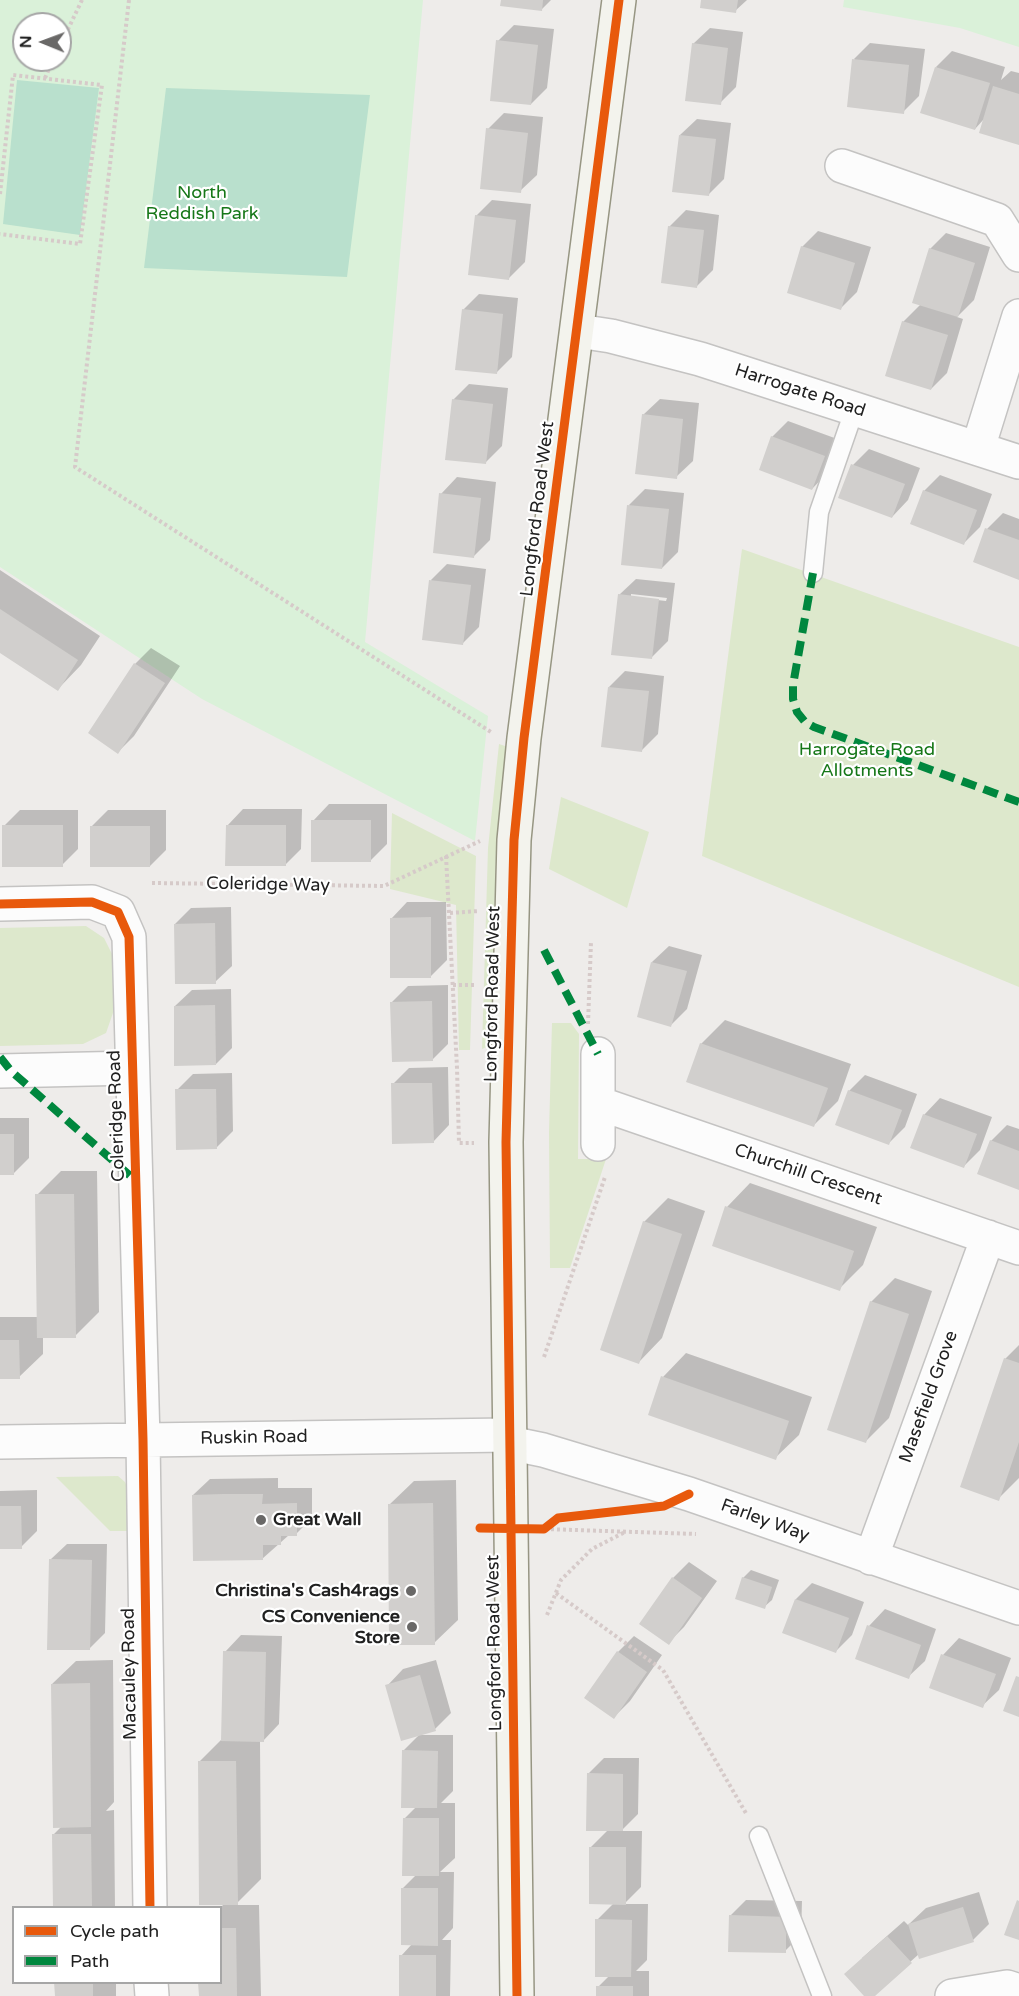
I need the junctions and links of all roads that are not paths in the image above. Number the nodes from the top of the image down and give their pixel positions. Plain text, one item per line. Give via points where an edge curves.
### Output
1 (619, 0) edge
2 (842, 166) dead end
3 (1019, 255) edge
4 (1019, 316) edge
5 (578, 331) junction
6 (855, 408) junction
7 (978, 448) junction
8 (1019, 462) edge
9 (813, 573) dead end
10 (0, 904) edge
11 (593, 1044) road end
12 (132, 1068) junction
13 (0, 1071) edge
14 (598, 1103) junction
15 (598, 1144) road end
16 (988, 1237) junction
17 (1019, 1248) edge
18 (508, 1439) junction
19 (143, 1440) junction
20 (0, 1442) edge
21 (871, 1558) junction
22 (1019, 1608) edge
23 (759, 1836) road end
24 (150, 1906) edge
25 (1019, 1991) edge
26 (517, 1996) edge
27 (822, 1996) edge
28 (952, 1996) edge

1 - 5 street, Longford Road West
2 - 3 street via 997,220
4 - 7 street
5 - 6 street, Harrogate Road via 700,359
5 - 18 street, Longford Road West via 514,840 506,1142
6 - 7 street, Harrogate Road
6 - 9 lane via 819,512
7 - 8 street, Harrogate Road
10 - 12 street, Coleridge Road via 92,902 118,912 129,937
11 - 14 street
12 - 13 street, Coleridge Road
12 - 19 street, Coleridge Road
14 - 15 street
14 - 16 street, Churchill Crescent
16 - 17 street, Churchill Crescent
16 - 21 street, Masefield Grove
18 - 19 street, Ruskin Road
18 - 21 street, Farley Way via 689,1494
18 - 26 street, Longford Road West
19 - 20 street, Ruskin Road
19 - 24 street, Macauley Road
21 - 22 street, Farley Way
23 - 27 lane
25 - 28 street via 1007,1987

